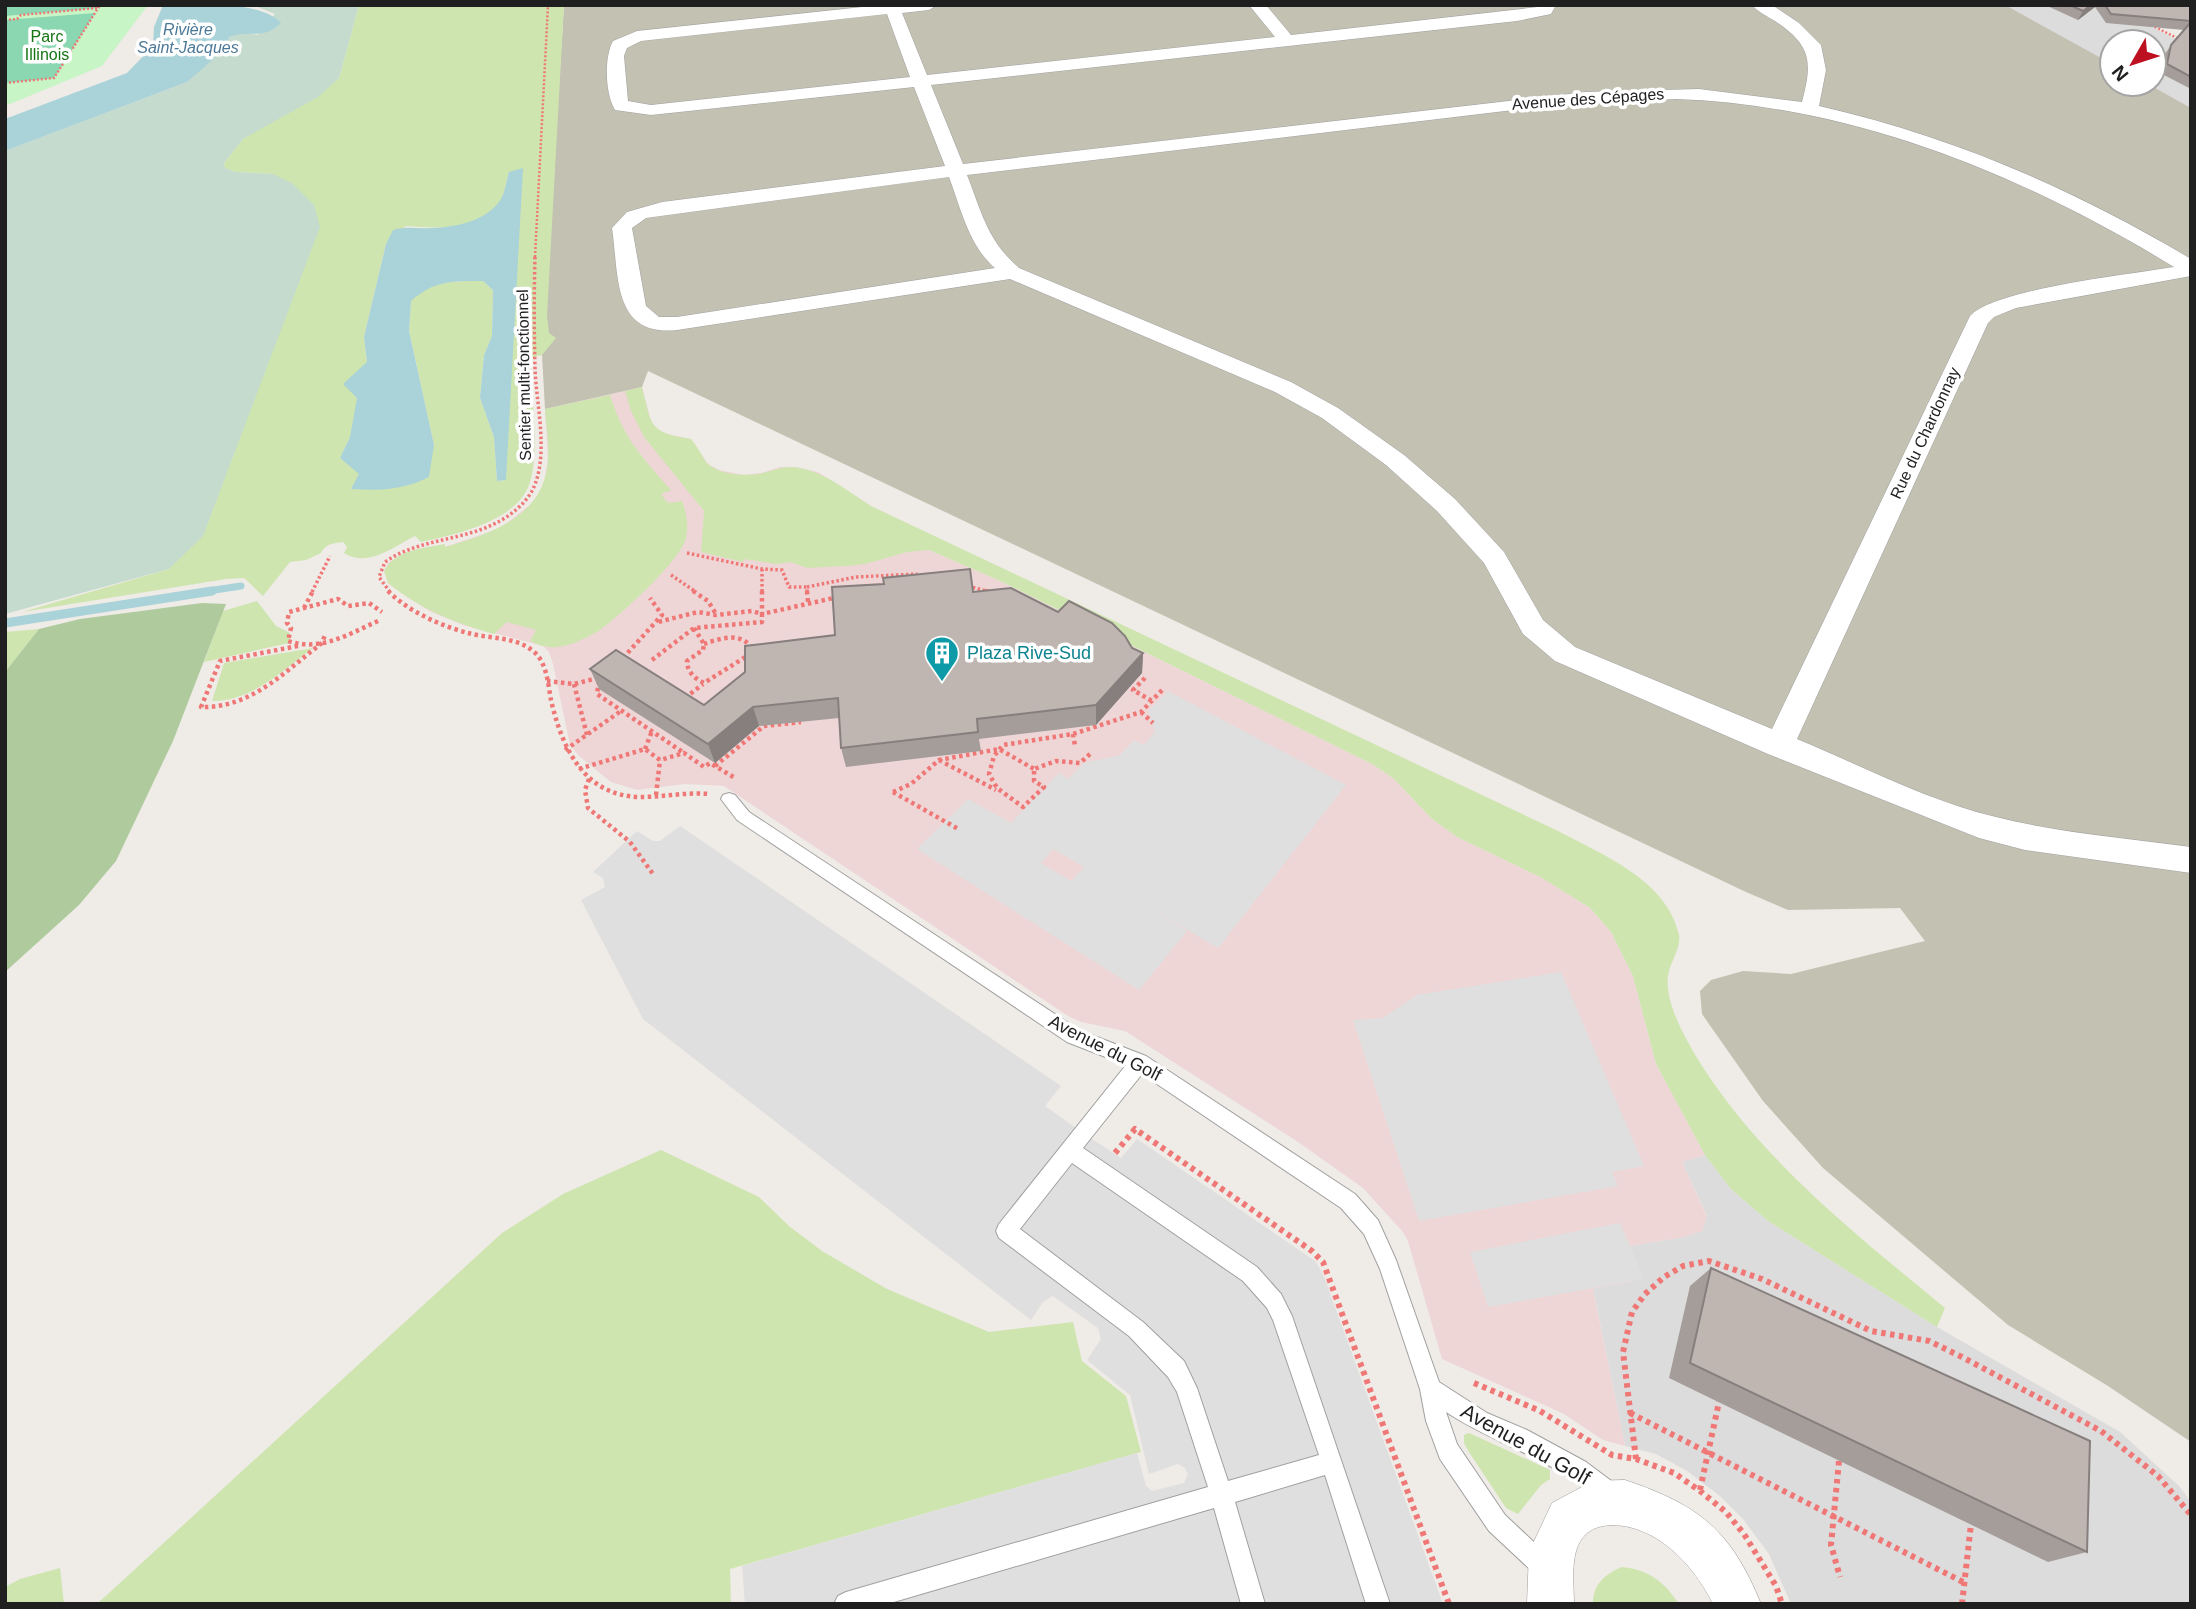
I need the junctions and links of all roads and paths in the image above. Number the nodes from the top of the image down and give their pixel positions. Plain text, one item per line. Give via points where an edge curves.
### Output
1 (548, 5) edge
2 (929, 5) edge
3 (1257, 5) edge
4 (1548, 5) edge
5 (1760, 5) edge
6 (99, 7) edge
7 (891, 7) edge
8 (5, 20) edge
9 (2146, 22) edge
10 (1287, 41) junction
11 (2191, 45) edge
12 (919, 81) junction
13 (5, 83) edge
14 (1809, 109) junction
15 (954, 171) junction
16 (2191, 269) edge
17 (1012, 272) junction
18 (687, 553) dead end
19 (330, 556) dead end
20 (762, 569) junction
21 (671, 575) dead end
22 (875, 575) junction
23 (876, 582) edge
24 (917, 583) edge
25 (962, 586) edge
26 (807, 587) junction
27 (994, 594) edge
28 (848, 595) edge
29 (650, 598) dead end
30 (808, 602) junction
31 (304, 608) junction
32 (382, 612) dead end
33 (762, 614) junction
34 (716, 615) junction
35 (378, 621) dead end
36 (658, 622) junction
37 (694, 628) junction
38 (325, 635) dead end
39 (322, 643) junction
40 (704, 644) junction
41 (298, 646) junction
42 (652, 660) dead end
43 (617, 664) edge
44 (1145, 678) dead end
45 (547, 681) junction
46 (704, 683) junction
47 (574, 684) junction
48 (1164, 688) dead end
49 (1152, 701) junction
50 (678, 703) edge
51 (621, 710) junction
52 (1141, 712) junction
53 (803, 722) edge
54 (1153, 723) dead end
55 (652, 731) junction
56 (1032, 732) edge
57 (1073, 734) junction
58 (587, 735) junction
59 (1034, 739) junction
60 (1075, 746) dead end
61 (1779, 746) junction
62 (645, 749) junction
63 (999, 749) junction
64 (565, 750) junction
65 (684, 753) junction
66 (1090, 754) dead end
67 (939, 758) junction
68 (660, 760) junction
69 (715, 766) junction
70 (579, 769) junction
71 (1034, 769) junction
72 (735, 778) dead end
73 (589, 779) junction
74 (997, 790) junction
75 (711, 794) dead end
76 (656, 795) junction
77 (730, 799) dead end
78 (960, 830) dead end
79 (2191, 860) edge
80 (653, 874) dead end
81 (1140, 1062) junction
82 (1070, 1150) junction
83 (1871, 1331) junction
84 (1870, 1343) edge
85 (1471, 1382) dead end
86 (1431, 1389) junction
87 (1718, 1402) edge
88 (1630, 1413) junction
89 (1707, 1454) junction
90 (1636, 1459) junction
91 (1839, 1461) edge
92 (1332, 1462) junction
93 (1699, 1491) junction
94 (1222, 1496) junction
95 (1619, 1501) junction
96 (2191, 1516) edge
97 (1833, 1517) junction
98 (1971, 1524) edge
99 (1840, 1577) dead end
100 (1965, 1583) junction
101 (1548, 1593) edge
102 (846, 1604) edge
103 (1253, 1604) edge
104 (1378, 1604) edge
105 (1738, 1604) edge
106 (1782, 1604) edge
107 (1962, 1604) edge

1 - 45 path, Sentier multi-fonctionnel via 534,339 539,457 533,489 512,512 480,530 395,555 385,562 379,577 393,595 445,625 531,649 541,660
2 - 7 street
3 - 10 street
4 - 10 street via 1545,11 1517,16
5 - 14 street via 1813,43 1819,58 1818,76
6 - 8 path
6 - 13 path via 54,78
7 - 12 street
7 - 12 street via 637,36 619,45 619,101 621,106 651,110
9 - 11 path
10 - 12 street
12 - 15 street
14 - 15 street, Avenue des Cépages via 1689,94 1599,96
14 - 16 street, Avenue des Cépages via 1983,163 2108,220
15 - 17 street via 983,240
15 - 17 street, Avenue des Cépages via 639,213 622,228 639,316 649,323 695,321
16 - 61 street, Rue du Chardonnay via 2011,302 1986,312 1978,321
17 - 61 street via 1283,387 1330,413 1395,460 1455,514 1495,558 1533,627 1546,641 1601,671
18 - 20 path
19 - 31 path
20 - 26 path via 782,570 789,587
20 - 33 path
21 - 34 path via 708,601
22 - 23 path
22 - 24 path via 916,574
22 - 26 path
25 - 27 path
26 - 30 path
28 - 30 path
29 - 36 path via 662,615
30 - 33 path
31 - 32 path via 338,599 348,606 369,603
31 - 41 path via 289,612 287,623 291,628 288,641
33 - 34 path
33 - 37 path via 762,622
34 - 36 path via 698,612
35 - 39 path
36 - 43 path
37 - 40 path
37 - 42 path
38 - 39 path
39 - 41 path
39 - 41 path via 254,696 218,710 201,708 220,661
40 - 46 path via 703,650 687,661 687,668
40 - 46 path via 719,638 742,638 754,649
44 - 49 path via 1133,690
45 - 47 path
45 - 64 path, Sentier multi-fonctionnel
46 - 50 path
47 - 51 path via 601,678 597,694
47 - 58 path
48 - 49 path
49 - 52 path
51 - 55 path
51 - 58 path
52 - 54 path
52 - 57 path
53 - 69 path via 764,726
55 - 62 path
55 - 65 path
56 - 59 path
57 - 59 path
57 - 60 path
58 - 64 path
59 - 63 path via 1009,742
61 - 79 street via 1990,829
62 - 68 path
62 - 70 path
63 - 67 path
63 - 71 path
63 - 74 path via 988,773
64 - 70 path, Sentier multi-fonctionnel
65 - 68 path
65 - 69 path via 704,767
66 - 71 path via 1080,764 1071,760
67 - 74 path
67 - 78 path via 911,784 892,792
68 - 76 path
69 - 72 path
70 - 73 path, Sentier multi-fonctionnel
71 - 74 path via 1034,781 1044,787 1023,807
73 - 76 path, Sentier multi-fonctionnel via 625,796
73 - 80 path via 584,794 589,810 628,840
75 - 76 path, Sentier multi-fonctionnel
77 - 81 lane, Avenue du Golf via 743,816 1073,1036
81 - 82 lane
81 - 86 lane, Avenue du Golf via 1361,1214 1389,1267
82 - 92 lane via 1263,1287 1282,1316
82 - 94 lane via 1006,1231 1136,1329 1176,1369
83 - 84 path
83 - 88 path via 1732,1268 1709,1261 1683,1266 1645,1294 1632,1312 1623,1353
83 - 96 path via 1929,1341 2101,1431 2158,1476
85 - 90 path, Avenue du Golf via 1539,1411 1612,1454
86 - 95 lane, Avenue du Golf via 1479,1421 1577,1470
86 - 101 lane, Avenue du Golf via 1448,1451
87 - 89 path
88 - 89 path
88 - 90 path
89 - 93 path
89 - 97 path
90 - 93 path, Avenue du Golf via 1674,1473
91 - 97 path
92 - 94 lane
92 - 104 lane
93 - 106 path, Avenue du Golf via 1745,1534
94 - 102 lane
94 - 103 lane
95 - 101 street, Avenue du Golf via 1594,1501 1568,1519 1556,1539
95 - 105 street, Avenue du Golf via 1665,1516 1690,1534 1717,1564
97 - 99 path via 1831,1545
97 - 100 path
98 - 100 path
100 - 107 path

